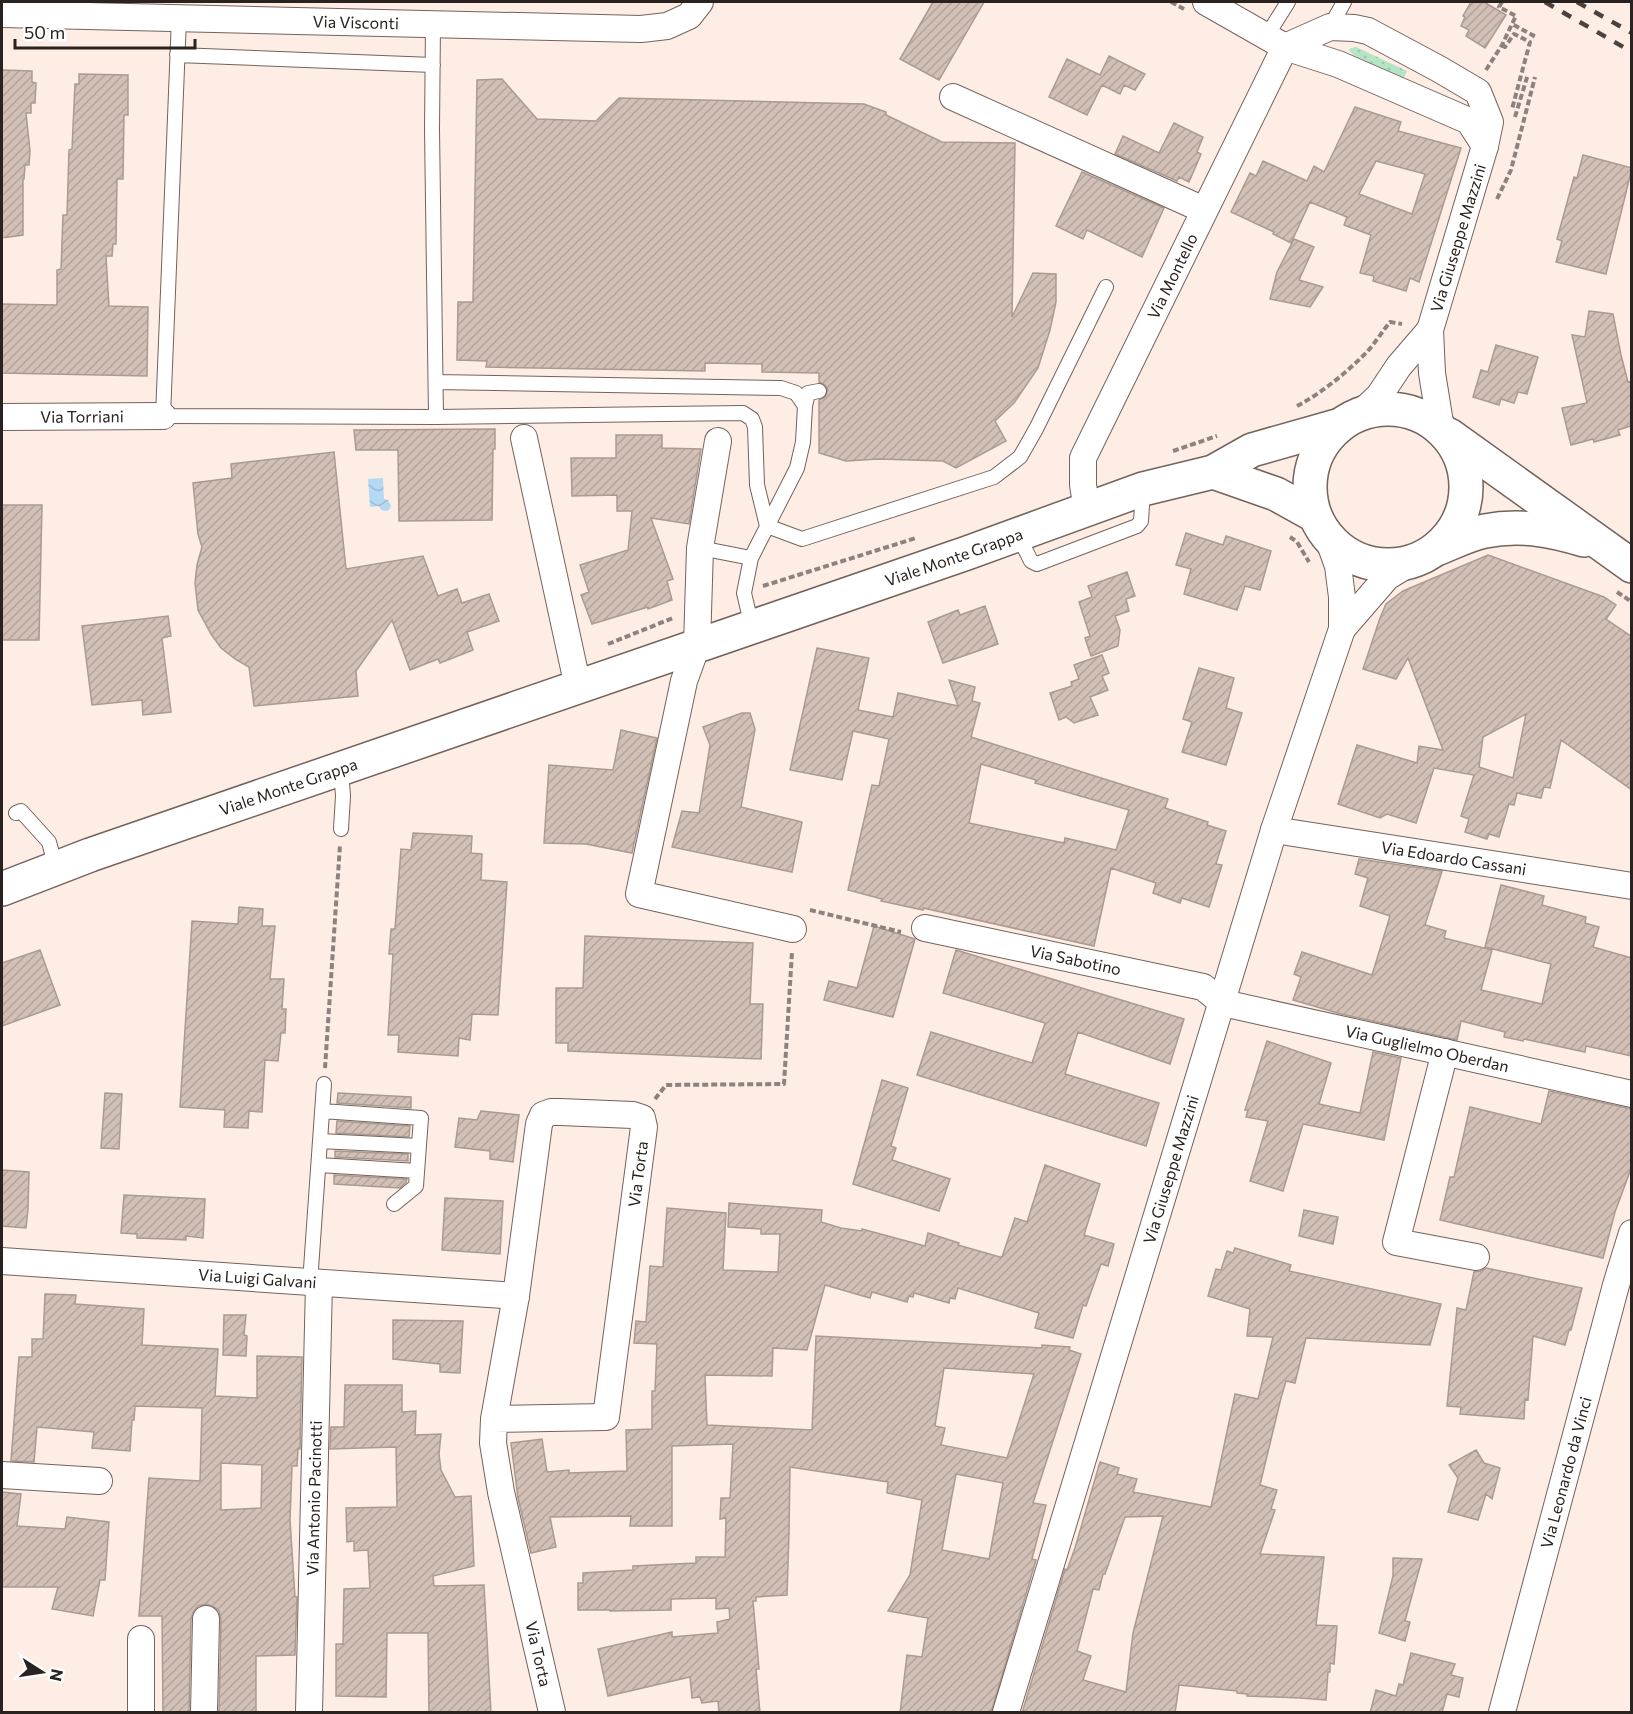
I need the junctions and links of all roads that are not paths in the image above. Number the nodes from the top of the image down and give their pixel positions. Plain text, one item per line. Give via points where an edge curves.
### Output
1 (700, 2) edge
2 (1206, 2) edge
3 (1288, 2) edge
4 (1344, 2) edge
5 (2, 14) edge
6 (178, 18) junction
7 (433, 24) junction
8 (1342, 28) junction
9 (1276, 42) junction
10 (177, 55) junction
11 (1338, 64) junction
12 (433, 65) junction
13 (953, 97) dead end
14 (1485, 146) junction
15 (1204, 210) junction
16 (1106, 287) dead end
17 (1430, 330) junction
18 (436, 382) junction
19 (819, 391) dead end
20 (805, 406) junction
21 (163, 416) junction
22 (2, 417) edge
23 (436, 417) junction
24 (1350, 419) junction
25 (1443, 431) junction
26 (524, 438) dead end
27 (718, 441) dead end
28 (1213, 472) junction
29 (1143, 489) junction
30 (1087, 510) junction
31 (767, 526) junction
32 (1321, 526) junction
33 (1018, 535) junction
34 (1603, 546) junction
35 (700, 548) junction
36 (1425, 555) junction
37 (751, 558) junction
38 (1624, 579) edge
39 (752, 627) junction
40 (1342, 629) junction
41 (697, 645) junction
42 (578, 687) junction
43 (341, 769) junction
44 (16, 813) dead end
45 (341, 829) road end
46 (1274, 830) junction
47 (56, 868) junction
48 (1632, 886) edge
49 (2, 889) edge
50 (925, 928) road end
51 (793, 929) road end
52 (1222, 1003) junction
53 (1445, 1053) junction
54 (324, 1084) road end
55 (1632, 1095) edge
56 (322, 1111) junction
57 (320, 1141) junction
58 (419, 1146) junction
59 (319, 1166) junction
60 (417, 1171) junction
61 (394, 1204) dead end
62 (1632, 1233) edge
63 (1476, 1257) dead end
64 (2, 1261) edge
65 (315, 1283) junction
66 (1624, 1287) edge
67 (516, 1296) junction
68 (494, 1419) junction
69 (2, 1474) edge
70 (99, 1481) dead end
71 (206, 1619) dead end
72 (141, 1639) dead end
73 (141, 1713) edge
74 (204, 1713) edge
75 (309, 1713) edge
76 (552, 1713) edge
77 (1006, 1713) edge
78 (1502, 1713) edge

1 - 7 street, Via Visconti via 689,16 667,26
2 - 9 street
3 - 9 lane
4 - 8 lane
5 - 6 street, Via Visconti
6 - 7 street, Via Visconti
6 - 10 lane
7 - 12 lane
8 - 9 street
8 - 11 street via 1335,50
8 - 14 street, Via Giuseppe Mazzini via 1368,31 1478,92 1490,122
9 - 11 street
9 - 15 street, Via Montello
10 - 12 lane
10 - 21 lane
11 - 14 street via 1469,121
12 - 18 lane
13 - 15 street
14 - 17 street, Via Giuseppe Mazzini
15 - 30 street, Via Montello via 1083,458
16 - 31 lane via 1026,447 1020,457 994,477 802,539
17 - 24 street, Via Giuseppe Mazzini via 1379,396
17 - 25 street, Via Giuseppe Mazzini via 1432,373
18 - 20 lane via 781,388 796,393
18 - 23 lane
19 - 20 lane via 808,393
20 - 31 lane via 797,468
21 - 22 street, Via Torriani
21 - 23 lane
23 - 31 lane via 743,413 755,427 757,485
24 - 25 main road via 1379,408 1400,409 1424,417
24 - 28 main road, Viale Monte Grappa via 1252,450
24 - 32 main road via 1320,446 1312,466 1310,492
25 - 34 main road
25 - 36 main road via 1463,465 1466,490 1461,514 1450,535
26 - 42 street
27 - 35 street
28 - 29 main road, Viale Monte Grappa
28 - 32 main road via 1276,494
29 - 30 main road, Viale Monte Grappa
29 - 33 lane via 1142,521 1137,526 1037,564 1031,561
30 - 33 main road, Viale Monte Grappa
31 - 37 lane
32 - 36 main road via 1344,552 1366,562 1392,565
32 - 40 street, Via Giuseppe Mazzini via 1338,566
33 - 39 main road, Viale Monte Grappa
34 - 36 main road via 1556,531 1523,527 1484,531
34 - 38 main road
35 - 37 lane
35 - 41 street
36 - 40 street, Via Giuseppe Mazzini via 1387,577
37 - 39 lane via 744,593
39 - 41 main road, Viale Monte Grappa
40 - 46 street, Via Giuseppe Mazzini
41 - 42 main road, Viale Monte Grappa
41 - 51 street via 684,681 639,894
42 - 43 main road, Viale Monte Grappa
43 - 45 lane
43 - 47 main road, Viale Monte Grappa
44 - 47 lane via 21,811 49,842
46 - 48 street, Via Edoardo Cassani
46 - 52 street, Via Giuseppe Mazzini
47 - 49 main road, Viale Monte Grappa
50 - 52 street, Via Sabotino via 1203,987
52 - 53 street, Via Guglielmo Oberdan
52 - 77 street, Via Giuseppe Mazzini
53 - 55 street, Via Guglielmo Oberdan
53 - 63 street via 1396,1242
54 - 56 lane
56 - 57 lane
56 - 58 lane via 421,1118
57 - 58 lane
57 - 59 lane
58 - 60 lane
59 - 60 lane
59 - 65 lane
60 - 61 lane via 416,1186
62 - 66 street, Via Leonardo da Vinci
64 - 65 street, Via Luigi Galvani
65 - 67 street, Via Luigi Galvani
65 - 75 street, Via Antonio Pacinotti
66 - 78 street, Via Leonardo da Vinci
67 - 68 street, Via Torta
67 - 68 street, Via Torta via 543,1115 551,1112 642,1118 644,1127 606,1417
68 - 76 street, Via Torta via 493,1443 501,1492
69 - 70 street
71 - 74 street
72 - 73 street

